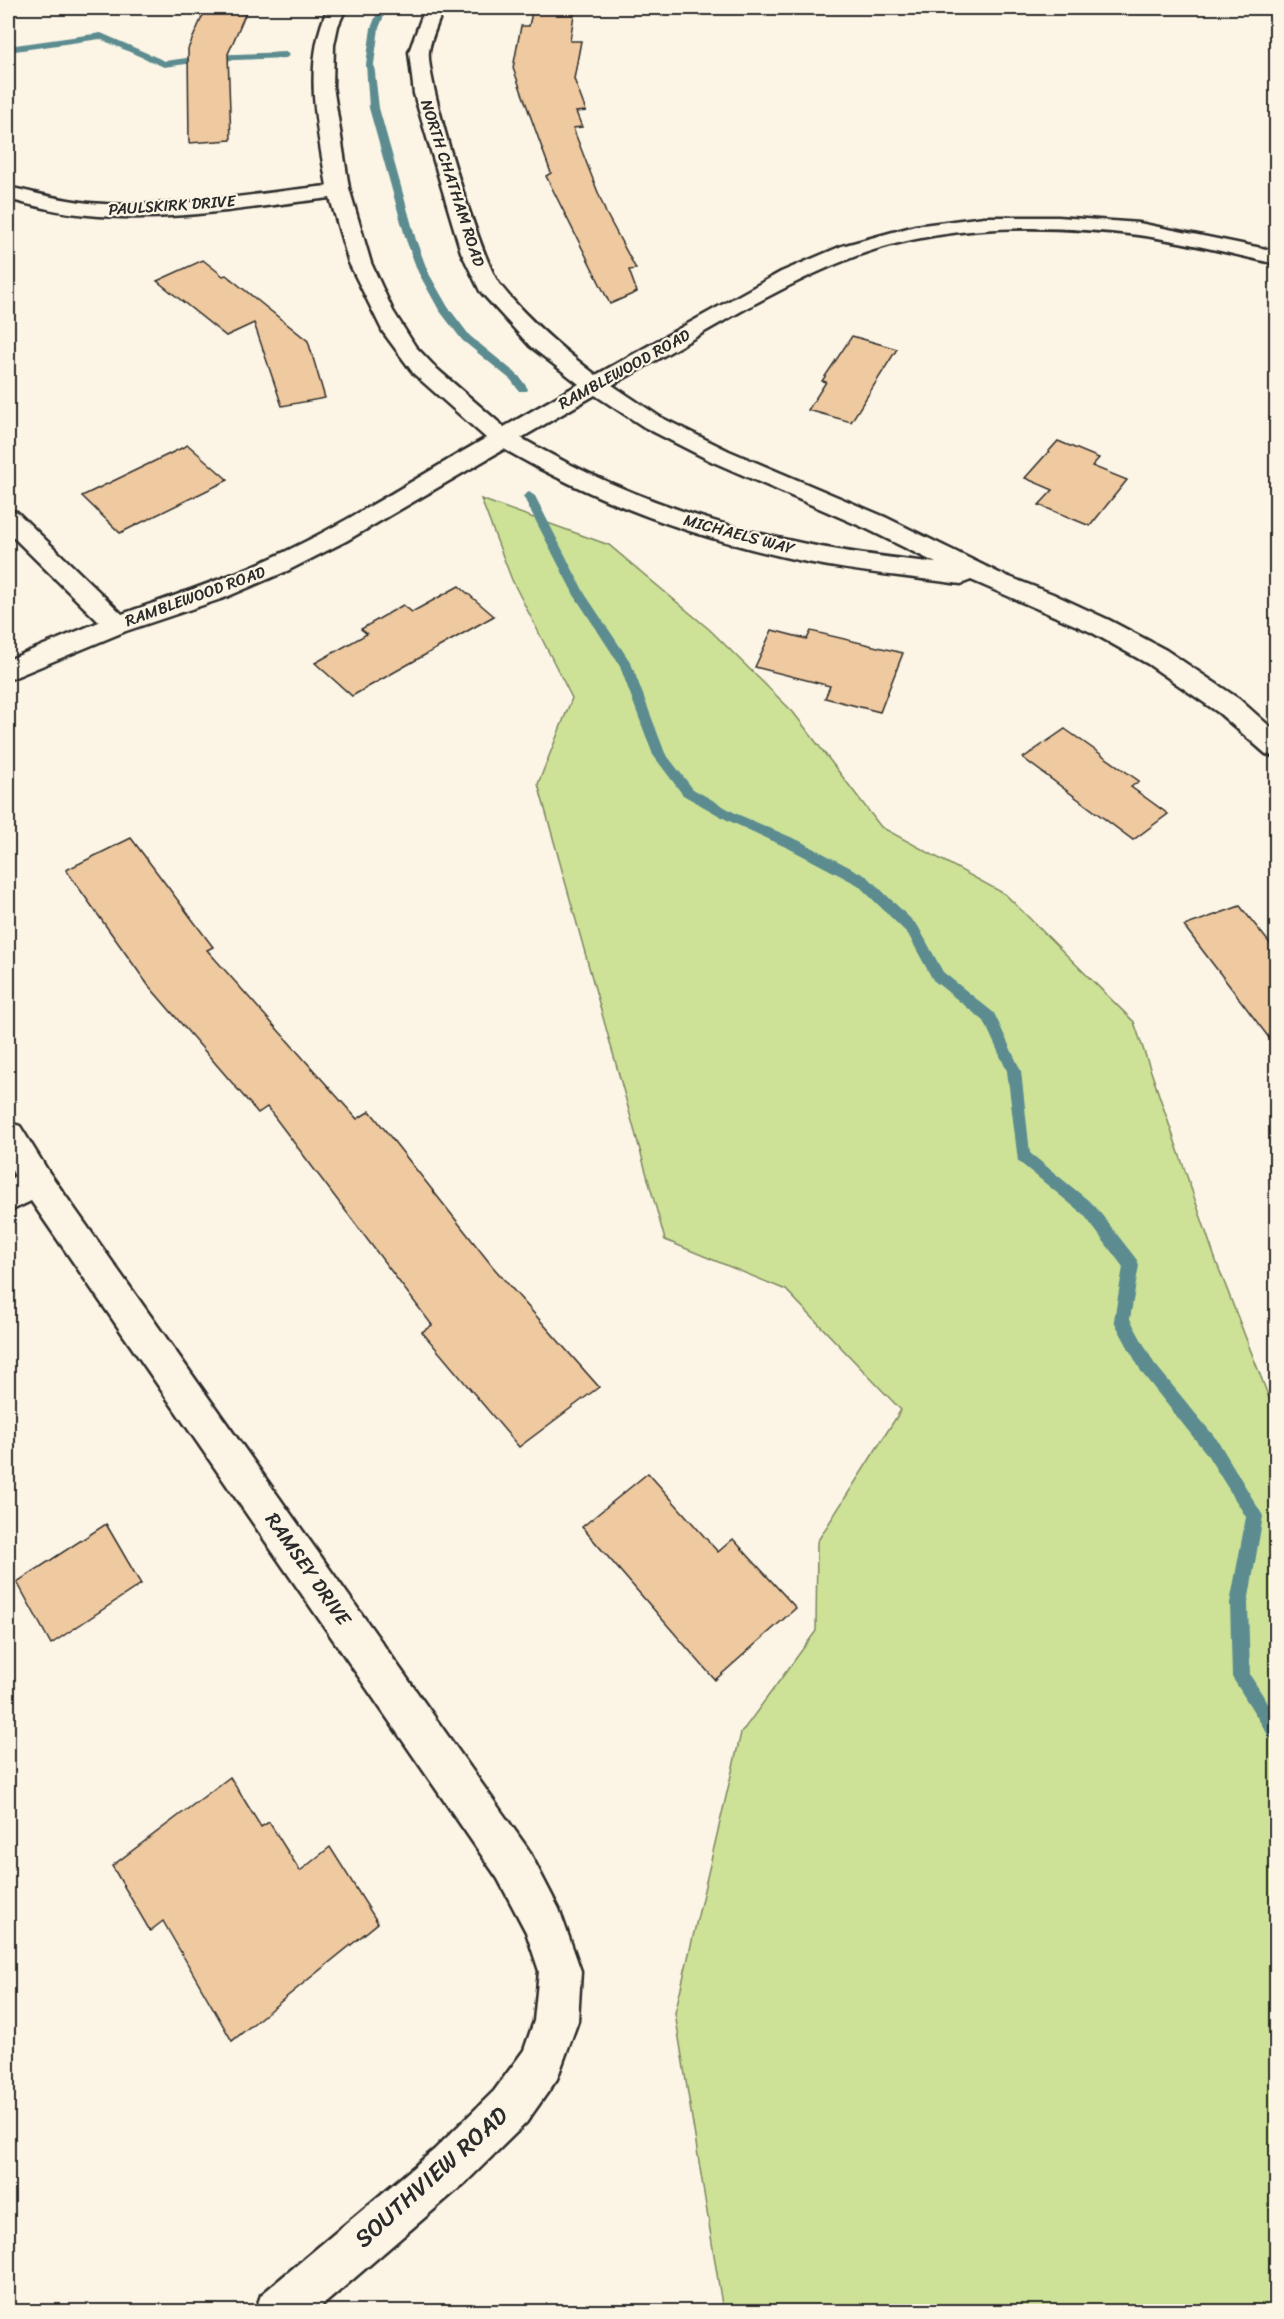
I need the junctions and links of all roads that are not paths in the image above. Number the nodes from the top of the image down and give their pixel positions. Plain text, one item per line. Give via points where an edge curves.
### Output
1 (337, 8) edge
2 (434, 8) edge
3 (337, 191) junction
4 (8, 192) edge
5 (1276, 257) edge
6 (595, 385) junction
7 (503, 439) junction
8 (8, 518) edge
9 (990, 579) junction
10 (117, 625) junction
11 (8, 671) edge
12 (1276, 747) edge
13 (8, 1136) edge
14 (22, 1190) edge
15 (556, 2021) joint
16 (278, 2312) edge

1 - 3 street via 324,50 322,82
2 - 6 street, NORTH CHATHAM ROAD via 419,52 424,94 472,252 488,286 511,312 538,341
3 - 4 street, PAULSKIRK DRIVE via 146,210 101,210 43,202
3 - 7 street via 369,283 408,353
5 - 6 street, RAMBLEWOOD ROAD via 1139,229 1059,223 984,223 915,233 850,251 789,277
6 - 7 street, RAMBLEWOOD ROAD
6 - 9 street, MICHAELS WAY via 652,422 720,456 876,523
7 - 9 street, MICHAELS WAY via 650,509 726,533 788,549
7 - 10 street, RAMBLEWOOD ROAD via 278,565 215,592
8 - 10 street
9 - 12 street, MICHAELS WAY via 1100,626 1157,657 1229,706
10 - 11 street, RAMBLEWOOD ROAD
13 - 14 street, RAMSEY DRIVE
14 - 15 street, RAMSEY DRIVE via 513,1864 544,1924 560,1971
15 - 16 street, SOUTHVIEW ROAD via 541,2063 510,2107 450,2166

